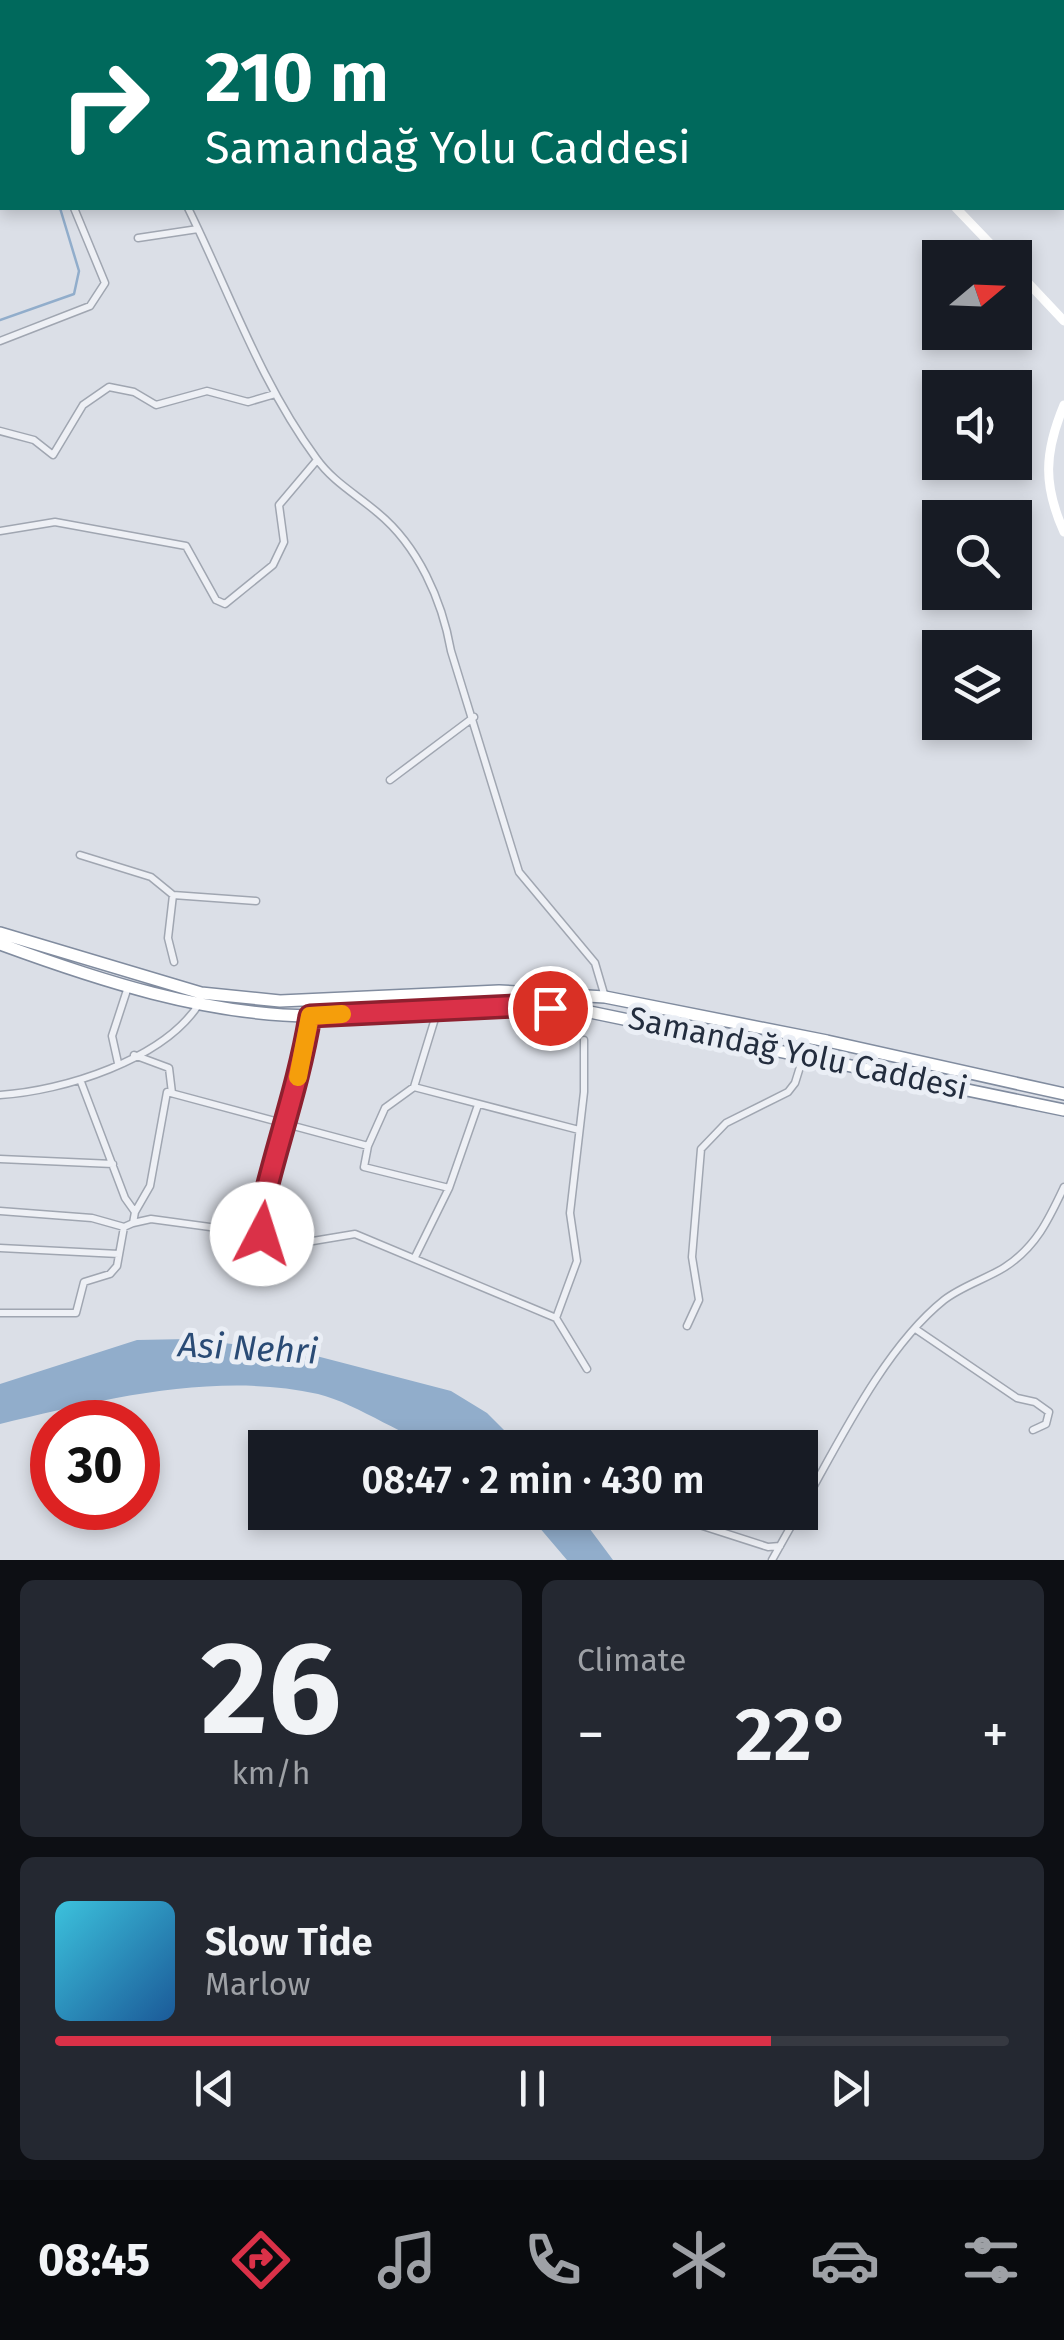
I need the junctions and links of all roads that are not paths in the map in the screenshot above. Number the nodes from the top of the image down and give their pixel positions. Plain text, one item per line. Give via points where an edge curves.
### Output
1 (75, 210) edge
2 (189, 210) edge
3 (958, 210) edge
4 (198, 229) junction
5 (138, 238) dead end
6 (987, 240) edge
7 (1032, 287) edge
8 (1064, 322) edge
9 (0, 341) edge
10 (275, 394) junction
11 (1064, 405) edge
12 (0, 431) edge
13 (317, 460) junction
14 (0, 530) edge
15 (1064, 532) edge
16 (474, 717) junction
17 (390, 780) dead end
18 (80, 855) dead end
19 (173, 895) junction
20 (256, 902) dead end
21 (0, 933) edge
22 (0, 944) edge
23 (174, 962) dead end
24 (128, 984) junction
25 (605, 997) junction
26 (200, 998) junction
27 (438, 1008) junction
28 (310, 1016) junction
29 (584, 1040) dead end
30 (804, 1053) junction
31 (134, 1054) junction
32 (118, 1063) junction
33 (81, 1082) junction
34 (414, 1087) junction
35 (172, 1093) junction
36 (1064, 1094) edge
37 (0, 1095) edge
38 (478, 1104) junction
39 (1064, 1110) edge
40 (285, 1121) junction
41 (579, 1130) junction
42 (368, 1146) junction
43 (0, 1159) edge
44 (113, 1164) junction
45 (1064, 1187) edge
46 (449, 1188) junction
47 (0, 1211) edge
48 (135, 1212) junction
49 (133, 1223) junction
50 (124, 1227) junction
51 (256, 1234) junction
52 (0, 1248) edge
53 (119, 1254) junction
54 (415, 1257) junction
55 (0, 1313) edge
56 (556, 1318) junction
57 (687, 1326) dead end
58 (917, 1330) junction
59 (587, 1369) dead end
60 (1033, 1430) dead end
61 (818, 1480) edge
62 (715, 1530) edge
63 (789, 1530) edge
64 (780, 1546) junction
65 (772, 1560) edge

1 - 9 street via 105,283 90,306
2 - 4 street
3 - 6 street
4 - 5 street
4 - 10 street
7 - 8 street
10 - 12 street via 248,402 207,391 156,405 110,387 82,405 53,455 34,440
10 - 13 street
11 - 15 street via 1045,464 1050,502
13 - 14 street via 279,506 284,542 273,565 225,604 216,600 186,546 56,522
13 - 16 street via 406,538 446,619
16 - 17 street
16 - 25 street via 518,872 595,963
18 - 19 street via 151,877
19 - 20 street
19 - 23 street via 168,938
21 - 26 highway, Samandağ Yolu Caddesi
22 - 24 highway, Samandağ Yolu Caddesi
24 - 26 highway, Samandağ Yolu Caddesi
24 - 32 street via 112,1036
25 - 26 highway, Samandağ Yolu Caddesi via 499,992
25 - 36 highway, Samandağ Yolu Caddesi
26 - 28 highway, Samandağ Yolu Caddesi
26 - 31 street via 190,1017
27 - 28 highway, Samandağ Yolu Caddesi
27 - 30 highway, Samandağ Yolu Caddesi via 585,1011
27 - 34 street
28 - 40 street
29 - 41 street
30 - 39 highway, Samandağ Yolu Caddesi
30 - 57 street via 788,1092 726,1123 701,1149 692,1256 699,1300
31 - 32 street
31 - 35 street via 169,1068
32 - 33 street
33 - 37 street
33 - 44 street
34 - 38 street
34 - 42 street via 385,1108
35 - 40 street
35 - 48 street via 160,1112 150,1186
38 - 41 street
38 - 46 street
40 - 42 street
40 - 51 street
41 - 56 street via 570,1213 577,1261
42 - 46 street via 364,1167
43 - 44 street
44 - 48 street
45 - 58 street via 1032,1246 944,1300
46 - 54 street
47 - 50 street
48 - 49 street
49 - 50 street
49 - 51 street
50 - 53 street
51 - 54 street via 313,1241 355,1234
52 - 53 street
53 - 55 street via 110,1274 84,1282 76,1313
54 - 56 street
56 - 59 street
58 - 60 street via 1048,1412 1046,1424
58 - 61 street via 860,1407
62 - 64 street
63 - 64 street
64 - 65 street

